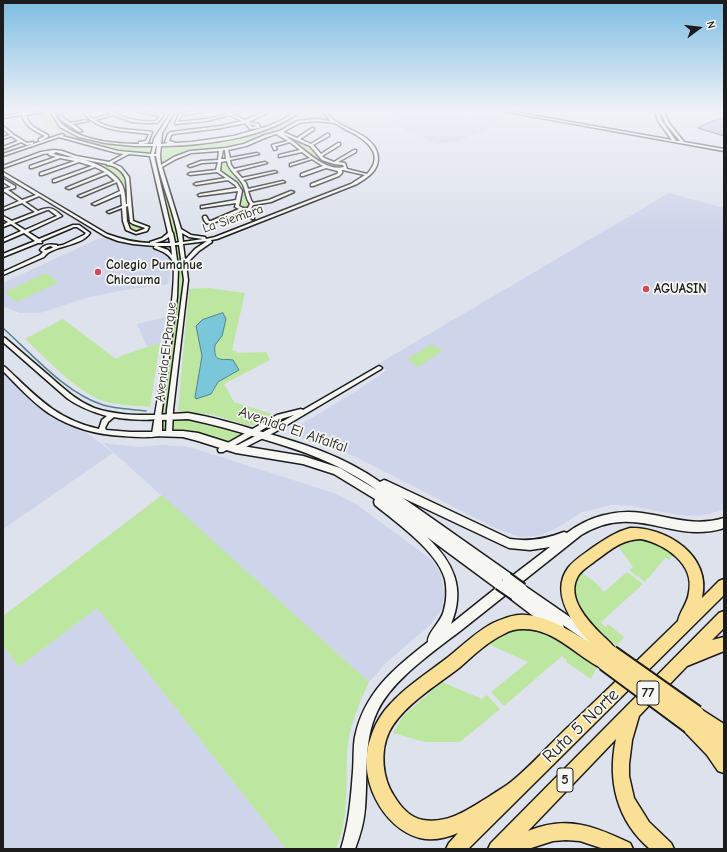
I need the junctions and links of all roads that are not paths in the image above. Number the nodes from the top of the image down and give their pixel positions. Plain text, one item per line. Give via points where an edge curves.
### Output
1 (224, 150) joint
2 (15, 151) edge
3 (54, 151) junction
4 (118, 151) edge
5 (152, 151) edge
6 (158, 151) edge
7 (211, 151) edge
8 (302, 151) joint
9 (316, 151) edge
10 (328, 151) edge
11 (355, 151) dead end
12 (375, 151) edge
13 (123, 152) junction
14 (128, 153) junction
15 (257, 154) dead end
16 (3, 155) edge
17 (152, 155) junction
18 (158, 155) junction
19 (60, 156) junction
20 (280, 156) dead end
21 (320, 156) junction
22 (74, 158) junction
23 (324, 159) junction
24 (80, 160) junction
25 (227, 160) junction
26 (315, 160) junction
27 (220, 161) junction
28 (107, 163) junction
29 (265, 163) dead end
30 (334, 163) junction
31 (291, 165) dead end
32 (3, 166) edge
33 (190, 166) dead end
34 (327, 166) junction
35 (31, 167) dead end
36 (97, 167) junction
37 (160, 167) junction
38 (342, 169) junction
39 (234, 170) junction
40 (218, 171) junction
41 (108, 172) junction
42 (274, 172) dead end
43 (3, 173) edge
44 (42, 174) dead end
45 (190, 174) dead end
46 (302, 175) dead end
47 (368, 175) junction
48 (230, 179) junction
49 (3, 180) edge
50 (54, 181) dead end
51 (117, 181) junction
52 (243, 181) junction
53 (283, 182) dead end
54 (128, 184) junction
55 (196, 184) dead end
56 (236, 184) junction
57 (312, 185) dead end
58 (120, 186) junction
59 (68, 188) dead end
60 (239, 189) junction
61 (246, 190) junction
62 (4, 191) edge
63 (122, 192) junction
64 (292, 192) dead end
65 (38, 194) junction
66 (200, 195) dead end
67 (80, 196) dead end
68 (21, 201) junction
69 (238, 201) junction
70 (94, 204) dead end
71 (252, 204) junction
72 (126, 205) junction
73 (3, 208) edge
74 (202, 208) dead end
75 (243, 209) junction
76 (37, 212) junction
77 (109, 212) dead end
78 (3, 217) edge
79 (205, 217) dead end
80 (253, 218) dead end
81 (11, 223) junction
82 (3, 226) edge
83 (179, 230) junction
84 (24, 232) junction
85 (171, 233) junction
86 (216, 238) junction
87 (3, 241) edge
88 (38, 241) junction
89 (146, 244) junction
90 (173, 244) junction
91 (182, 244) junction
92 (45, 246) junction
93 (55, 248) junction
94 (46, 252) junction
95 (3, 256) edge
96 (176, 261) junction
97 (185, 263) junction
98 (3, 274) edge
99 (186, 280) junction
100 (176, 281) junction
101 (175, 296) junction
102 (185, 296) junction
103 (3, 339) edge
104 (168, 346) junction
105 (178, 346) junction
106 (3, 368) edge
107 (379, 368) dead end
108 (308, 409) junction
109 (114, 415) junction
110 (170, 416) junction
111 (158, 417) junction
112 (104, 432) junction
113 (252, 432) junction
114 (157, 434) junction
115 (169, 434) junction
116 (263, 435) junction
117 (228, 448) junction
118 (358, 477) junction
119 (724, 523) edge
120 (577, 532) junction
121 (724, 586) edge
122 (518, 592) junction
123 (724, 618) edge
124 (675, 634) junction
125 (724, 644) edge
126 (584, 647) junction
127 (422, 653) junction
128 (608, 658) junction
129 (678, 665) junction
130 (633, 711) junction
131 (693, 719) junction
132 (721, 731) edge
133 (724, 750) edge
134 (724, 765) edge
135 (515, 790) junction
136 (348, 849) edge
137 (455, 849) edge
138 (497, 849) edge
139 (509, 849) edge
140 (624, 849) edge
141 (665, 849) edge

1 - 25 street
1 - 27 street
2 - 16 street
3 - 19 street via 51,155
3 - 22 street
3 - 32 street
4 - 13 street
5 - 17 street, Avenida El Parque
6 - 18 street, Avenida El Parque
7 - 37 street via 190,152
8 - 20 street
8 - 26 street
9 - 21 street
10 - 21 street
11 - 30 street
12 - 47 street via 377,159 375,166
13 - 14 street
13 - 28 street
14 - 17 street
14 - 28 street
15 - 25 street
17 - 18 street
17 - 85 street, Avenida El Parque
18 - 37 street, Avenida El Parque
19 - 22 street
19 - 35 street
21 - 23 street
22 - 24 street
22 - 28 street
23 - 26 street
23 - 30 street
24 - 36 street
24 - 44 street
25 - 27 street
25 - 39 street
26 - 31 street
26 - 34 street
27 - 33 street via 201,162
27 - 40 street
28 - 36 street
28 - 54 street via 123,171
29 - 39 street
30 - 38 street via 344,164 346,166
34 - 38 street via 335,170
34 - 46 street
36 - 41 street
36 - 50 street
37 - 83 street, Avenida El Parque
38 - 47 street
38 - 57 street via 338,175
39 - 52 street
40 - 45 street
40 - 48 street
41 - 51 street
41 - 59 street
42 - 52 street
43 - 65 street, La Siembra
47 - 86 street, La Siembra via 352,185
48 - 55 street
48 - 56 street
49 - 62 street via 14,187
51 - 58 street
51 - 67 street
52 - 56 street
52 - 61 street
53 - 61 street
54 - 58 street
54 - 72 street
56 - 60 street
58 - 63 street
60 - 66 street
60 - 69 street
61 - 71 street via 248,200
62 - 68 street
63 - 70 street
63 - 72 street
64 - 71 street via 270,201
65 - 68 street
65 - 89 street, La Siembra via 106,235 127,242
68 - 73 street
68 - 76 street
69 - 74 street
69 - 75 street via 237,207
71 - 75 street via 251,207
72 - 72 street via 126,225 129,231 145,231 147,227 131,221
72 - 77 street
75 - 79 street via 212,222 207,222
75 - 80 street
76 - 81 street
76 - 84 street via 49,209 60,217
78 - 81 street
81 - 82 street
81 - 84 street
83 - 86 street via 196,237
83 - 91 street, Avenida El Parque
84 - 87 street
84 - 88 street
85 - 89 street via 161,240
85 - 90 street, Avenida El Parque
86 - 91 street, La Siembra
86 - 97 street via 197,250
88 - 92 street
88 - 93 street via 74,226 88,233 61,248
88 - 95 street
89 - 90 street, La Siembra
89 - 96 street via 164,250
90 - 91 street, La Siembra
90 - 96 street, Avenida El Parque
91 - 97 street, Avenida El Parque
92 - 93 street via 52,245
92 - 94 street via 42,250
93 - 94 street
94 - 98 street
96 - 100 street, Avenida El Parque
97 - 99 street, Avenida El Parque
99 - 100 street
99 - 102 street, Avenida El Parque
100 - 101 street, Avenida El Parque
101 - 102 street
101 - 104 street, Avenida El Parque
102 - 105 street, Avenida El Parque
103 - 109 street, Avenida El Alfalfal via 70,397 94,410
104 - 105 street
104 - 111 street, Avenida El Parque
105 - 110 street, Avenida El Parque
106 - 112 street, Avenida El Alfalfal via 54,414 78,426
107 - 108 street
108 - 113 street via 283,416
108 - 116 street
109 - 111 street, Avenida El Alfalfal via 133,418
109 - 112 street via 103,424
110 - 111 street, Avenida El Alfalfal
110 - 113 street, Avenida El Alfalfal via 202,418
110 - 115 street, Avenida El Parque
111 - 114 street
112 - 114 street, Avenida El Alfalfal
113 - 116 street, Avenida El Alfalfal
113 - 117 street
114 - 115 street, Avenida El Alfalfal
115 - 117 street, Avenida El Alfalfal via 198,436
116 - 117 street
116 - 118 street, Avenida El Alfalfal via 339,462
117 - 118 street, Avenida El Alfalfal via 312,462
118 - 120 street via 509,543 536,546
118 - 122 street, Avenida El Alfalfal, bridge via 393,505
118 - 127 street via 433,550 450,575 453,594 450,612
119 - 120 street via 710,527 690,527 619,516 594,522
120 - 127 street
121 - 124 highway, Ruta 5 Norte / 5
122 - 126 street, Avenida El Alfalfal
122 - 128 street, Avenida El Alfalfal
123 - 129 highway, Ruta 5 Norte / 5
124 - 128 highway via 690,610 697,591 692,568 678,550 658,538 638,533 622,536 580,564 571,577 568,588 571,604 578,618
124 - 135 highway, Ruta 5 Norte / 5
125 - 129 highway
126 - 128 highway, 77
126 - 135 highway via 535,623 505,625 491,633 400,706 388,718 379,734 374,756 380,790 399,816 418,827 432,830 454,826
127 - 136 street via 385,687 366,721 361,745 357,818
128 - 131 highway, 77, bridge
129 - 130 highway, Ruta 5 Norte / 5
130 - 138 highway, Ruta 5 Norte / 5
130 - 141 highway via 622,746 621,785 628,806 640,825
131 - 132 highway, 77
131 - 133 highway, 77
131 - 134 highway
135 - 137 highway, Ruta 5 Norte / 5
139 - 140 highway via 547,833 567,831 596,836

